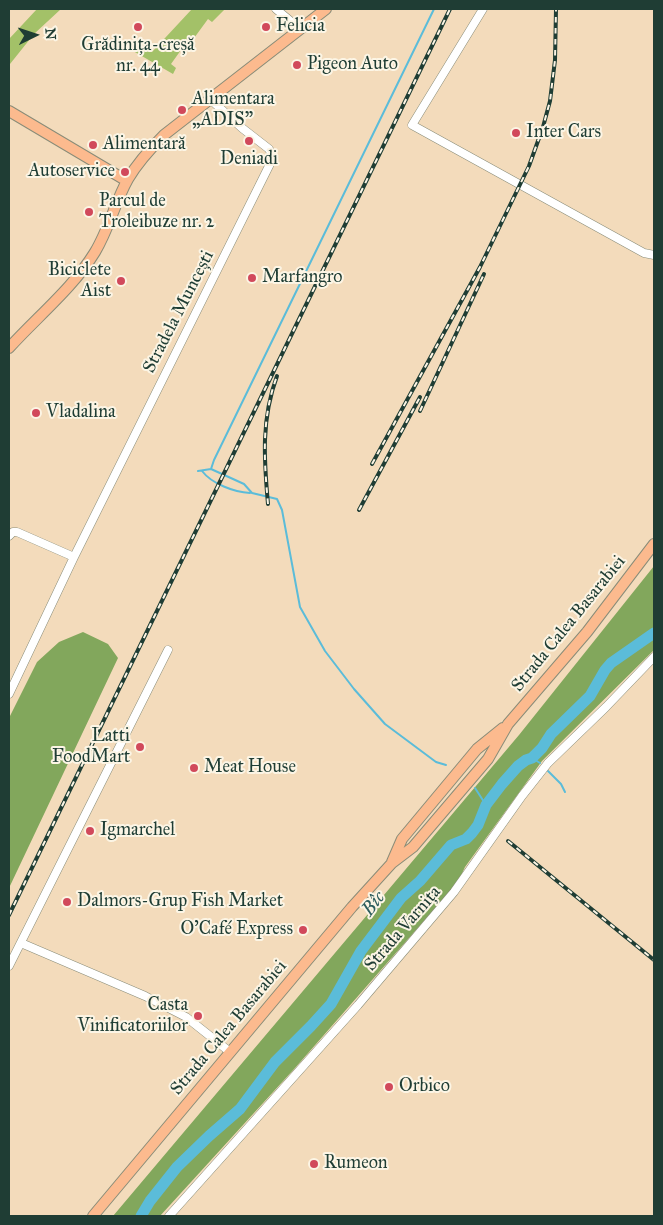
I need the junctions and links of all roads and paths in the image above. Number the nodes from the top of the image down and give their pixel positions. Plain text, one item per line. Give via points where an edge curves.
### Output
1 (276, 9) edge
2 (326, 9) edge
3 (483, 9) edge
4 (300, 29) junction
5 (210, 99) junction
6 (9, 111) edge
7 (127, 181) junction
8 (654, 255) edge
9 (9, 348) edge
10 (9, 536) edge
11 (654, 544) edge
12 (74, 558) junction
13 (168, 650) dead end
14 (654, 657) edge
15 (9, 671) edge
16 (17, 675) junction
17 (9, 694) edge
18 (508, 724) junction
19 (477, 749) junction
20 (488, 759) junction
21 (420, 818) junction
22 (429, 828) junction
23 (392, 863) junction
24 (21, 943) junction
25 (9, 966) edge
26 (230, 1052) junction
27 (93, 1216) edge
28 (169, 1216) edge

1 - 4 street
2 - 4 main road
3 - 8 street via 412,124 644,253
4 - 5 main road
5 - 7 main road via 164,135
5 - 12 street, Stradela Muncești via 269,149 272,156
6 - 7 main road
7 - 9 main road via 89,261
10 - 12 street via 17,532
11 - 18 main road, Strada Calea Basarabiei via 587,632
12 - 16 street
13 - 24 street
14 - 28 street, Strada Varnița via 548,762 454,892 358,1005
15 - 16 street
16 - 17 street
18 - 19 main road, Strada Calea Basarabiei
18 - 20 main road, Strada Calea Basarabiei
19 - 20 main road
19 - 21 main road, Strada Calea Basarabiei
20 - 22 main road, Strada Calea Basarabiei
21 - 22 main road via 422,825
21 - 23 main road, Strada Calea Basarabiei via 402,839
22 - 23 main road, Strada Calea Basarabiei via 413,847
23 - 26 main road, Strada Calea Basarabiei
24 - 25 street
24 - 26 street via 186,1017
26 - 27 main road, Strada Calea Basarabiei

